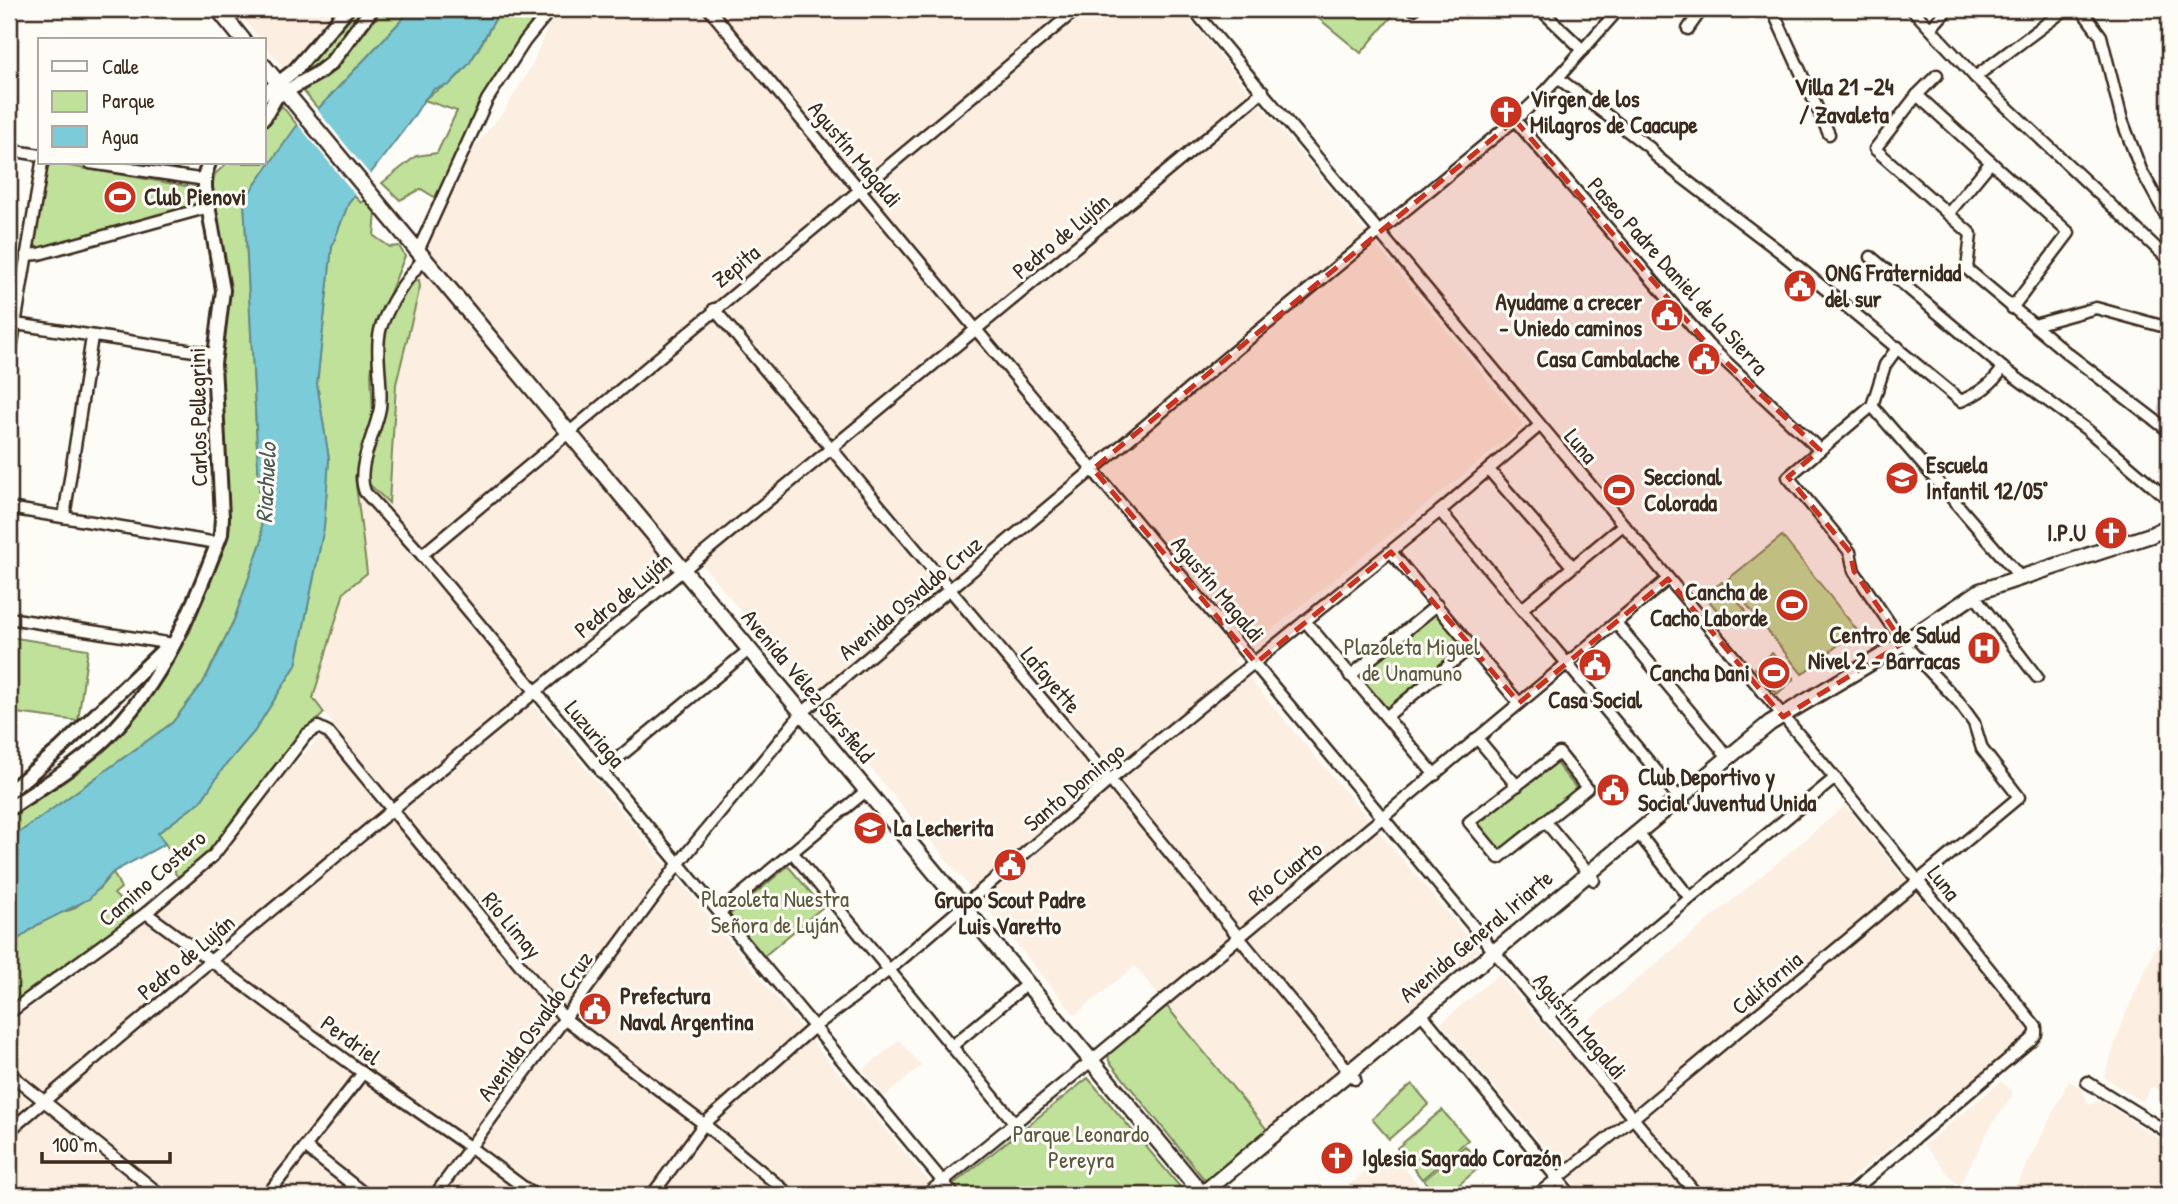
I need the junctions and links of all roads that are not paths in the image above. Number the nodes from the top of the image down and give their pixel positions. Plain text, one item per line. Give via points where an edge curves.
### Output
1 (218, 9) edge
2 (347, 9) edge
3 (372, 9) edge
4 (551, 9) edge
5 (709, 9) edge
6 (1077, 9) edge
7 (1193, 9) edge
8 (1540, 9) edge
9 (1619, 9) edge
10 (1702, 9) edge
11 (1772, 9) edge
12 (1912, 9) edge
13 (1948, 9) edge
14 (2066, 9) edge
15 (2081, 9) edge
16 (332, 27) junction
17 (1931, 28) junction
18 (1688, 29) dead end
19 (241, 38) edge
20 (320, 41) junction
21 (349, 42) junction
22 (1583, 50) junction
23 (337, 56) junction
24 (266, 68) edge
25 (1937, 75) dead end
26 (1975, 77) junction
27 (1558, 78) junction
28 (281, 87) junction
29 (1263, 91) junction
30 (266, 93) edge
31 (1917, 95) junction
32 (266, 114) edge
33 (1515, 120) junction
34 (1829, 134) dead end
35 (9, 150) edge
36 (38, 155) edge
37 (1991, 162) junction
38 (42, 164) edge
39 (97, 164) edge
40 (209, 164) edge
41 (218, 164) edge
42 (206, 180) junction
43 (860, 191) junction
44 (209, 207) junction
45 (1948, 214) junction
46 (2169, 221) edge
47 (1379, 231) junction
48 (421, 254) junction
49 (26, 256) junction
50 (1871, 257) dead end
51 (2169, 260) edge
52 (2012, 308) junction
53 (714, 309) junction
54 (12, 324) edge
55 (2034, 325) junction
56 (2169, 328) edge
57 (977, 332) junction
58 (92, 337) junction
59 (1898, 348) junction
60 (214, 354) junction
61 (9, 361) edge
62 (2003, 368) junction
63 (1872, 406) junction
64 (1539, 426) junction
65 (2169, 430) edge
66 (567, 432) junction
67 (834, 449) junction
68 (1819, 450) junction
69 (1093, 469) junction
70 (1489, 470) junction
71 (2169, 500) edge
72 (9, 508) edge
73 (1440, 511) junction
74 (64, 517) junction
75 (1623, 525) junction
76 (2169, 526) edge
77 (2169, 533) edge
78 (2151, 535) junction
79 (217, 543) junction
80 (1391, 552) junction
81 (422, 555) junction
82 (1572, 566) junction
83 (682, 571) junction
84 (2020, 577) junction
85 (1668, 579) junction
86 (949, 589) junction
87 (1974, 595) junction
88 (1437, 605) junction
89 (1522, 609) junction
90 (9, 618) edge
91 (1305, 621) junction
92 (1616, 623) junction
93 (1903, 643) junction
94 (174, 644) junction
95 (1471, 647) junction
96 (750, 649) junction
97 (1256, 663) junction
98 (1567, 663) junction
99 (1350, 676) junction
100 (2038, 677) dead end
101 (535, 693) junction
102 (1519, 703) junction
103 (802, 713) junction
104 (1783, 717) junction
105 (1386, 718) junction
106 (328, 732) joint
107 (1477, 738) junction
108 (1728, 757) junction
109 (601, 772) junction
110 (1435, 775) junction
111 (1835, 778) junction
112 (1110, 780) junction
113 (1517, 786) junction
114 (866, 791) junction
115 (9, 792) edge
116 (1682, 801) junction
117 (9, 809) edge
118 (393, 811) junction
119 (1382, 818) junction
120 (1545, 821) junction
121 (1641, 836) junction
122 (792, 852) junction
123 (679, 863) junction
124 (1591, 877) junction
125 (1919, 882) junction
126 (1690, 898) junction
127 (964, 907) junction
128 (720, 912) junction
129 (146, 913) junction
130 (1239, 936) junction
131 (1496, 956) junction
132 (211, 961) junction
133 (889, 970) junction
134 (1027, 984) junction
135 (9, 1013) edge
136 (1423, 1016) junction
137 (1547, 1017) junction
138 (564, 1018) junction
139 (814, 1027) junction
140 (952, 1046) junction
141 (1091, 1060) junction
142 (9, 1073) edge
143 (363, 1073) junction
144 (1352, 1075) junction
145 (2087, 1082) dead end
146 (44, 1101) junction
147 (1632, 1119) junction
148 (1014, 1122) junction
149 (704, 1124) junction
150 (9, 1131) edge
151 (2169, 1133) edge
152 (305, 1147) junction
153 (471, 1148) junction
154 (1557, 1178) junction
155 (943, 1181) junction
156 (161, 1195) edge
157 (267, 1195) edge
158 (366, 1195) edge
159 (435, 1195) edge
160 (534, 1195) edge
161 (652, 1195) edge
162 (790, 1195) edge
163 (926, 1195) edge
164 (954, 1195) edge
165 (1205, 1195) edge
166 (1537, 1195) edge
167 (1572, 1195) edge
168 (1697, 1195) edge
169 (1848, 1195) edge

1 - 19 main road
2 - 16 street
3 - 21 street
4 - 48 street via 487,100
5 - 43 street, Agustín Magaldi
6 - 43 street, Zepita
7 - 29 street, Luna
8 - 22 street
9 - 22 street, Avenida Osvaldo Cruz
10 - 18 street
11 - 34 street
12 - 17 street
13 - 17 street
14 - 26 street
15 - 46 street via 2101,36 2122,120 2141,170
16 - 20 street
16 - 21 street via 337,38
17 - 26 street
20 - 23 street via 332,44
20 - 28 street
21 - 23 street
22 - 27 street, Avenida Osvaldo Cruz
23 - 28 street via 318,73
24 - 28 main road, Avenida Vélez Sársfield
25 - 31 street
26 - 51 street
27 - 33 street, Avenida Osvaldo Cruz
27 - 59 street
28 - 30 street
28 - 32 street
28 - 48 main road, Avenida Vélez Sársfield
29 - 47 street, Luna
29 - 57 street, Pedro de Luján
31 - 37 street
31 - 45 street via 1875,149
33 - 47 street, Avenida Osvaldo Cruz
33 - 68 street, Paseo Padre Daniel de la Sierra via 1708,345
35 - 36 street
37 - 45 street
37 - 52 street via 2069,233
38 - 49 street
39 - 42 street
40 - 42 street, Carlos Pellegrini
41 - 42 street
42 - 44 street, Carlos Pellegrini
43 - 53 street, Zepita
43 - 57 street, Agustín Magaldi
44 - 49 street
44 - 60 street, Carlos Pellegrini via 223,290
45 - 52 street via 1971,234 1967,269
47 - 64 street, Luna
47 - 69 street, Avenida Osvaldo Cruz
48 - 66 main road, Avenida Vélez Sársfield
48 - 81 street, Luzuriaga via 380,331 380,408 362,483
49 - 54 street
50 - 62 street
52 - 55 street
53 - 66 street, Zepita
53 - 67 street, Lafayette
54 - 58 street
54 - 61 street
55 - 56 street via 2096,307
55 - 65 street
57 - 67 street, Pedro de Luján
57 - 69 street, Agustín Magaldi
58 - 60 street
58 - 74 street
59 - 62 street via 1961,401 1995,381
59 - 63 street via 1885,365
60 - 79 street, Carlos Pellegrini via 222,524
62 - 71 street via 2086,429
63 - 68 street
63 - 84 street
64 - 70 street, Santo Domingo
64 - 75 street, Luna
66 - 81 street, Zepita
66 - 83 main road, Avenida Vélez Sársfield
67 - 83 street, Pedro de Luján
67 - 86 street, Lafayette
68 - 93 street via 1788,477 1850,552 1854,571
69 - 86 street, Avenida Osvaldo Cruz
69 - 97 street, Agustín Magaldi
70 - 73 street, Santo Domingo
70 - 82 street
72 - 74 street
73 - 80 street, Santo Domingo
73 - 89 street
74 - 79 street
75 - 82 street
75 - 85 street, Luna
76 - 78 main road, Avenida General Iriarte
77 - 78 main road, Avenida General Iriarte
78 - 84 main road, Avenida General Iriarte
79 - 94 street, Carlos Pellegrini
80 - 88 street
80 - 91 street, Santo Domingo
81 - 101 street, Luzuriaga
82 - 89 street
83 - 96 main road, Avenida Vélez Sársfield
83 - 101 street, Pedro de Luján
84 - 87 main road, Avenida General Iriarte
85 - 92 street, Río Cuarto
85 - 104 street, Luna
86 - 103 street, Avenida Osvaldo Cruz
86 - 112 street, Lafayette
87 - 93 main road, Avenida General Iriarte
87 - 100 street
88 - 95 street
88 - 99 street
89 - 98 street
90 - 94 street
91 - 97 street, Santo Domingo
91 - 99 street
92 - 98 street, Río Cuarto
92 - 108 street
93 - 104 main road, Avenida General Iriarte
93 - 125 street, California via 1958,701 1974,723 1982,749 2019,797
94 - 115 street, Carlos Pellegrini
94 - 117 street, Carlos Pellegrini via 161,671 105,739
95 - 102 street
95 - 105 street
96 - 103 main road, Avenida Vélez Sársfield
96 - 109 street
97 - 112 street, Santo Domingo
97 - 119 street, Agustín Magaldi
98 - 102 street, Río Cuarto
98 - 116 street
99 - 105 street
101 - 109 street, Luzuriaga
101 - 118 street, Pedro de Luján
102 - 107 street, Río Cuarto
103 - 114 main road, Avenida Vélez Sársfield
103 - 123 street, Avenida Osvaldo Cruz
104 - 108 main road, Avenida General Iriarte
104 - 111 street, Luna
104 - 116 main road, Avenida General Iriarte via 1775,729
105 - 110 street
106 - 118 street, Río Limay
106 - 129 street, Camino Costero via 318,727 306,735 213,856
107 - 110 street, Río Cuarto
107 - 113 street
108 - 116 main road, Avenida General Iriarte
109 - 123 street, Luzuriaga
110 - 119 street, Río Cuarto
111 - 125 street, Luna
111 - 126 street
112 - 127 street, Santo Domingo
112 - 130 street, Lafayette
113 - 120 street via 1559,753 1587,789
113 - 120 street via 1469,822 1499,858
114 - 122 street
114 - 127 main road, Avenida Vélez Sársfield
116 - 121 main road, Avenida General Iriarte
118 - 132 street, Pedro de Luján
118 - 138 street, Río Limay
119 - 130 street, Río Cuarto
119 - 131 street, Agustín Magaldi
120 - 124 street
121 - 124 main road, Avenida General Iriarte
121 - 126 street
122 - 128 street
122 - 133 street
123 - 128 street, Luzuriaga
123 - 138 street, Avenida Osvaldo Cruz
124 - 131 main road, Avenida General Iriarte
125 - 147 street, California
125 - 169 street, Luna via 2035,1025 2036,1032
126 - 137 street
127 - 133 street, Santo Domingo
127 - 134 main road, Avenida Vélez Sársfield
128 - 139 street, Luzuriaga
129 - 132 street, Perdriel
129 - 135 street, Camino Costero
130 - 141 street, Río Cuarto
130 - 144 street, Lafayette
131 - 136 main road, Avenida General Iriarte
131 - 137 street, Agustín Magaldi
132 - 143 street, Perdriel
132 - 146 street, Pedro de Luján
133 - 139 street, Santo Domingo
133 - 140 street
134 - 140 street
134 - 141 main road, Avenida Vélez Sársfield
136 - 144 main road, Avenida General Iriarte
136 - 154 street
137 - 147 street, Agustín Magaldi
138 - 149 street, Río Limay
138 - 153 street, Avenida Osvaldo Cruz
139 - 149 street, Santo Domingo
139 - 155 street, Luzuriaga
140 - 148 street
141 - 148 street, Río Cuarto
141 - 165 main road, Avenida Vélez Sársfield
142 - 146 street
143 - 152 street
143 - 153 street, Perdriel
144 - 165 main road, Avenida General Iriarte
145 - 151 street
146 - 150 street, Pedro de Luján
146 - 156 street
147 - 154 street, California
147 - 168 street, Agustín Magaldi
148 - 155 street, Río Cuarto
149 - 161 street, Santo Domingo
149 - 162 street, Río Limay
152 - 157 street
152 - 158 street
153 - 159 street, Avenida Osvaldo Cruz
153 - 160 street, Perdriel
154 - 166 street, California
154 - 167 street
155 - 163 street, Río Cuarto
155 - 164 street, Luzuriaga

